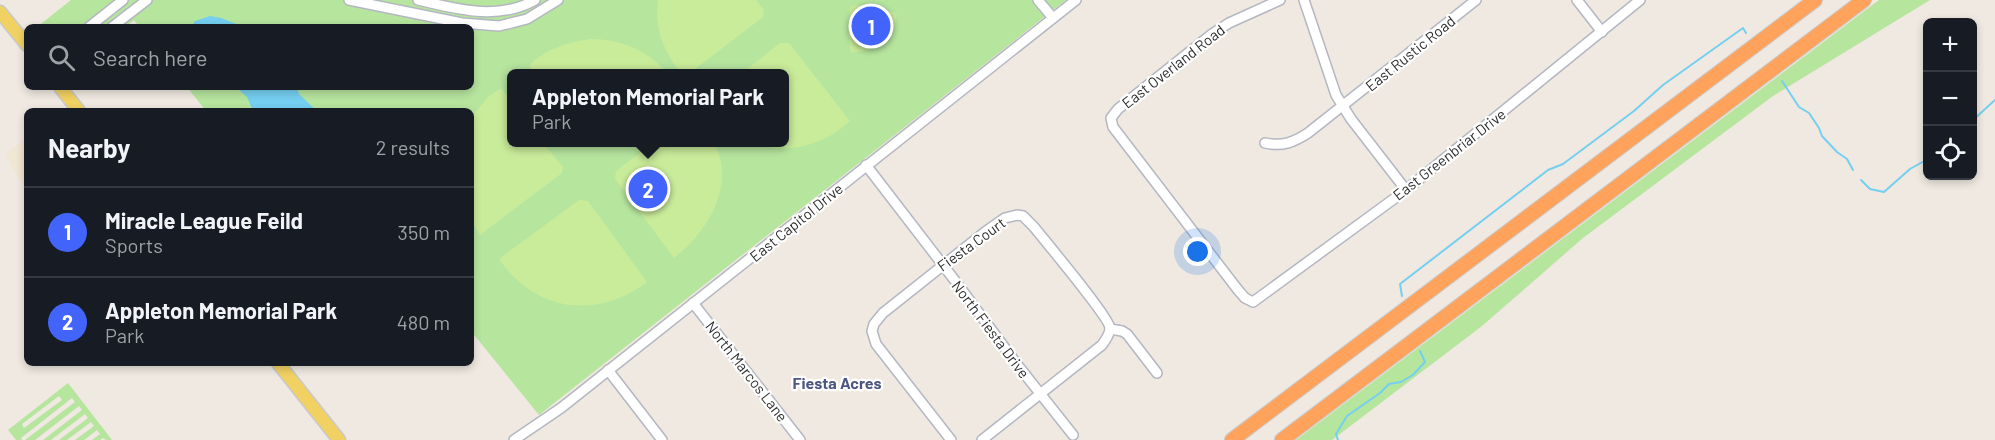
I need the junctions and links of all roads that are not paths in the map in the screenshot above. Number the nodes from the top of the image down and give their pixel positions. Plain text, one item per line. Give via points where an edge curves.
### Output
1 (123, 0) edge
2 (147, 0) edge
3 (348, 0) edge
4 (418, 0) edge
5 (535, 0) edge
6 (558, 0) edge
7 (1038, 0) edge
8 (1076, 0) edge
9 (1280, 0) edge
10 (1304, 0) edge
11 (1476, 0) edge
12 (1577, 0) edge
13 (1641, 0) edge
14 (1815, 0) edge
15 (1864, 0) edge
16 (1058, 1) edge
17 (1065, 9) junction
18 (0, 12) edge
19 (1053, 18) junction
20 (93, 24) edge
21 (116, 24) edge
22 (1602, 32) junction
23 (24, 41) edge
24 (62, 90) edge
25 (1342, 106) junction
26 (77, 108) edge
27 (1265, 143) dead end
28 (866, 165) junction
29 (1406, 190) junction
30 (942, 265) junction
31 (1253, 302) joint
32 (693, 303) junction
33 (1110, 329) junction
34 (280, 366) edge
35 (608, 370) junction
36 (1157, 373) dead end
37 (1040, 394) junction
38 (1073, 435) dead end
39 (339, 440) edge
40 (514, 440) edge
41 (662, 440) edge
42 (800, 440) edge
43 (951, 440) edge
44 (982, 440) edge
45 (1232, 440) edge
46 (1282, 440) edge

1 - 20 street
2 - 21 street
3 - 6 street via 462,23 499,26 535,15
4 - 5 street via 494,12
7 - 19 street
8 - 17 street, East Capitol Drive
9 - 31 street, East Overland Road via 1212,34 1111,118 1113,127 1238,290
10 - 25 street
11 - 25 street, East Rustic Road
12 - 22 street
13 - 22 street, East Greenbriar Drive
14 - 45 highway
15 - 46 highway
16 - 17 street
17 - 19 street, East Capitol Drive
18 - 23 main road
19 - 28 street, East Capitol Drive
22 - 29 street, East Greenbriar Drive
24 - 26 main road
25 - 27 street, East Rustic Road via 1298,140 1281,145
25 - 29 street
28 - 30 street, North Fiesta Drive
28 - 32 street, East Capitol Drive
29 - 31 street, East Greenbriar Drive
30 - 33 street, Fiesta Court via 1005,218 1023,216 1091,298
30 - 37 street, North Fiesta Drive
30 - 43 street, Fiesta Court via 883,313 872,331 876,344
32 - 35 street, East Capitol Drive
32 - 42 street, North Marcos Lane
33 - 36 street via 1127,334
33 - 37 street via 1102,345
34 - 39 main road
35 - 40 street, East Capitol Drive
35 - 41 street
37 - 38 street, North Fiesta Drive
37 - 44 street

